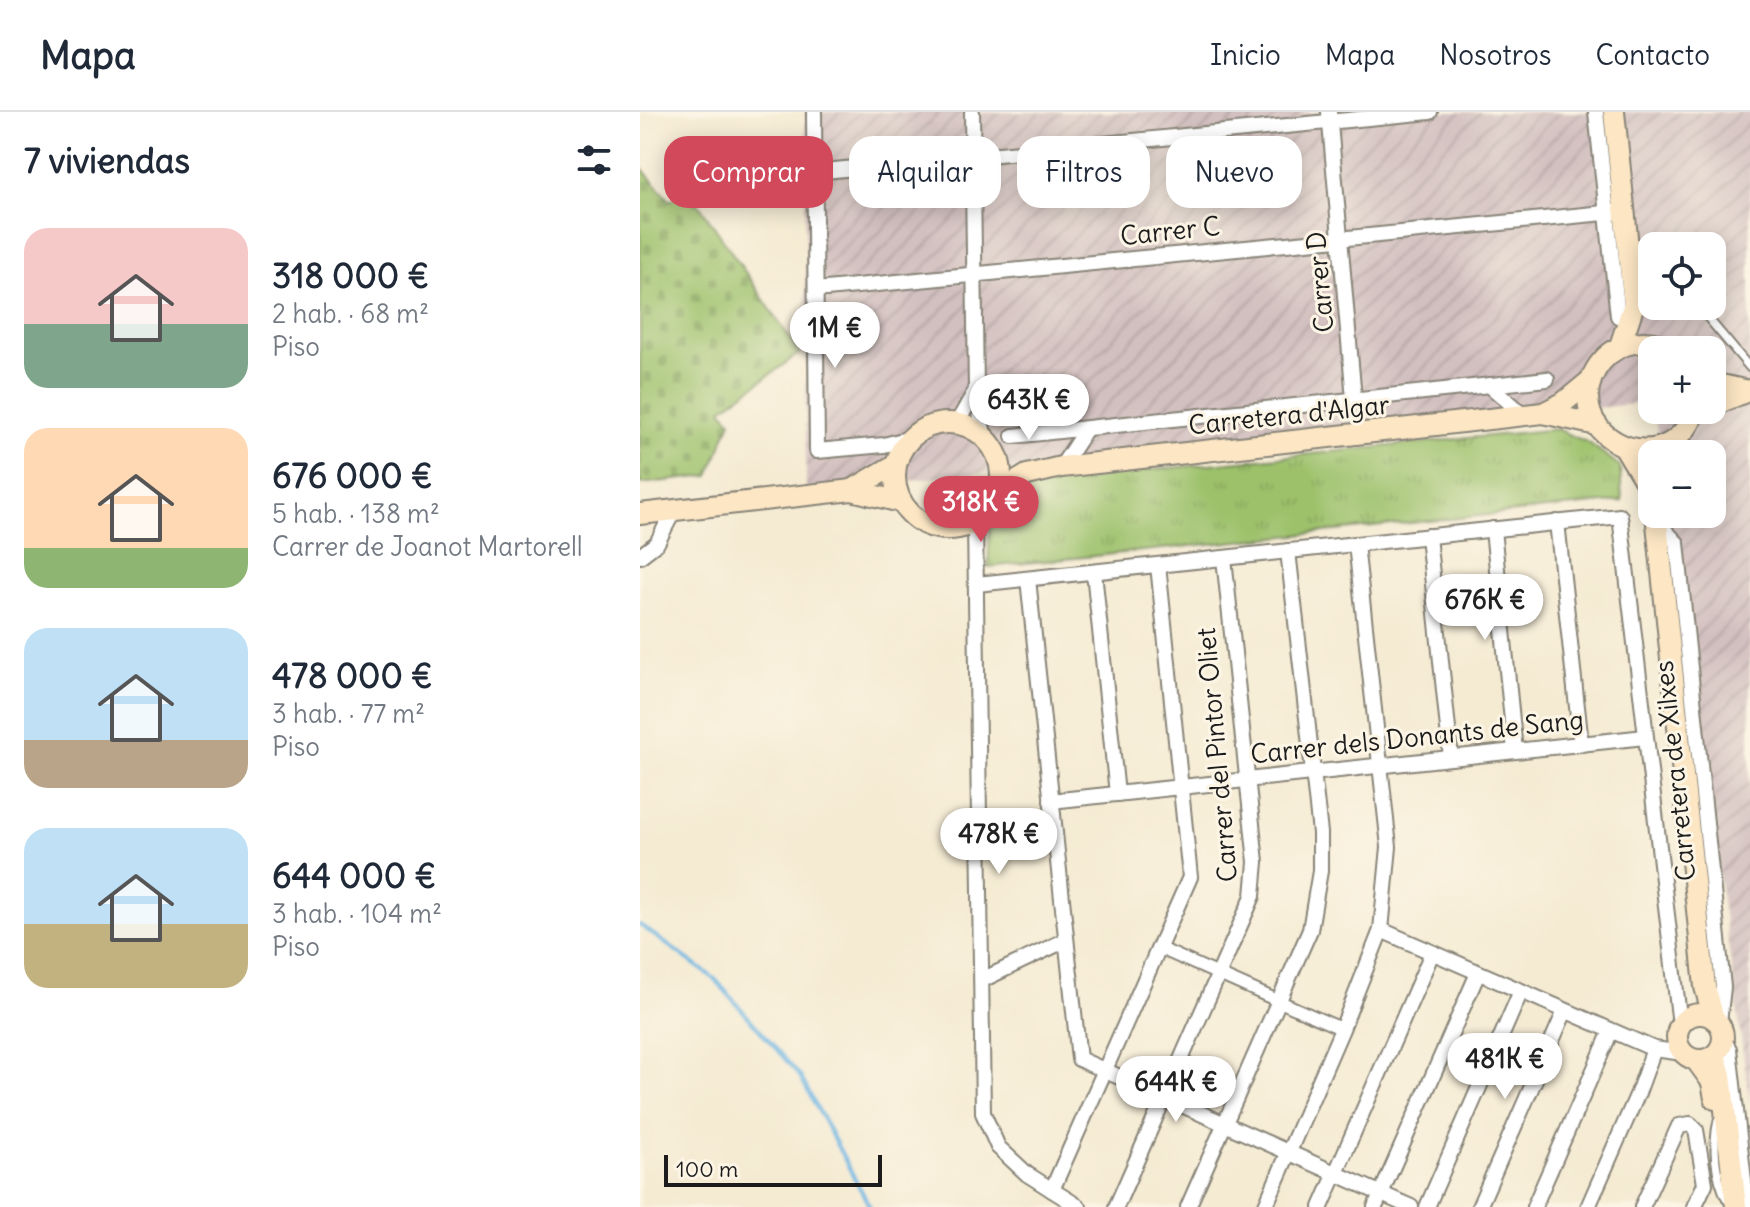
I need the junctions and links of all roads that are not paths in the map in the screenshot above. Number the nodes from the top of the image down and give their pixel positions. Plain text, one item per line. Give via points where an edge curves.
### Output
1 (814, 112) edge
2 (972, 112) edge
3 (1430, 112) edge
4 (1596, 112) edge
5 (1614, 112) edge
6 (1329, 117) edge
7 (814, 136) edge
8 (972, 136) edge
9 (1001, 154) edge
10 (815, 208) edge
11 (973, 208) edge
12 (1616, 212) junction
13 (1340, 239) junction
14 (974, 274) junction
15 (816, 290) junction
16 (1634, 296) edge
17 (1710, 320) edge
18 (1661, 336) edge
19 (1638, 343) edge
20 (1620, 346) junction
21 (1750, 368) edge
22 (1547, 379) dead end
23 (1591, 380) junction
24 (1489, 385) junction
25 (1726, 386) edge
26 (976, 390) junction
27 (1749, 390) edge
28 (1354, 399) junction
29 (1726, 400) edge
30 (1534, 414) junction
31 (957, 423) junction
32 (1690, 424) edge
33 (1597, 425) junction
34 (1086, 429) junction
35 (1013, 436) dead end
36 (911, 438) junction
37 (1677, 440) edge
38 (990, 444) junction
39 (1624, 446) junction
40 (1638, 448) edge
41 (896, 464) junction
42 (1057, 467) junction
43 (1638, 470) edge
44 (852, 490) junction
45 (999, 492) junction
46 (901, 502) junction
47 (674, 510) junction
48 (640, 514) edge
49 (1557, 522) junction
50 (975, 523) junction
51 (1657, 528) edge
52 (1664, 528) edge
53 (1493, 529) junction
54 (1428, 536) junction
55 (1356, 544) junction
56 (1288, 551) junction
57 (640, 556) edge
58 (1224, 558) junction
59 (1158, 565) junction
60 (1094, 572) junction
61 (1028, 579) junction
62 (977, 584) junction
63 (1645, 737) junction
64 (1581, 744) junction
65 (1515, 751) junction
66 (1451, 758) junction
67 (1380, 766) junction
68 (1313, 773) junction
69 (1247, 780) junction
70 (1181, 787) junction
71 (1117, 794) junction
72 (1051, 801) junction
73 (1381, 930) junction
74 (1066, 940) junction
75 (1159, 948) junction
76 (1432, 953) junction
77 (1478, 973) junction
78 (1218, 974) junction
79 (982, 980) junction
80 (1521, 991) junction
81 (1279, 1001) junction
82 (1565, 1011) junction
83 (1342, 1029) junction
84 (1611, 1031) junction
85 (1700, 1036) junction
86 (1654, 1049) junction
87 (1104, 1071) junction
88 (1164, 1098) junction
89 (1727, 1118) junction
90 (1224, 1124) junction
91 (1289, 1153) junction
92 (1336, 1174) junction
93 (1750, 1176) edge
94 (1750, 1185) edge
95 (1052, 1190) junction
96 (1378, 1200) edge
97 (1737, 1204) edge
98 (1079, 1207) edge
99 (1116, 1207) edge
100 (1188, 1207) edge
101 (1265, 1207) edge
102 (1321, 1207) edge
103 (1411, 1207) edge
104 (1427, 1207) edge
105 (1479, 1207) edge
106 (1534, 1207) edge
107 (1588, 1207) edge
108 (1642, 1207) edge
109 (1694, 1207) edge

1 - 7 street
2 - 8 street
3 - 6 street
4 - 12 street
5 - 12 main road
6 - 9 street
6 - 13 street, Carrer D
10 - 15 street
11 - 14 street
12 - 13 street, Carrer C
12 - 16 main road
12 - 16 street
13 - 14 street, Carrer C
13 - 28 street, Carrer D
14 - 15 street, Carrer C
14 - 26 street
15 - 36 street via 817,451
16 - 18 main road
16 - 20 main road
17 - 21 lane
19 - 20 main road
20 - 23 main road, Carretera d'Algar via 1607,354
22 - 24 street, Carretera d'Algar
23 - 30 main road, Carretera d'Algar via 1563,403
23 - 33 main road via 1588,395
24 - 28 street, Carretera d'Algar
24 - 30 street, Carretera d'Algar
25 - 27 main road
26 - 31 street
26 - 38 street
27 - 29 main road
28 - 34 street, Carretera d'Algar
30 - 33 main road, Carretera d'Algar
30 - 42 main road, Carretera d'Algar
31 - 36 main road via 932,426
31 - 38 main road
32 - 37 main road
33 - 39 main road
34 - 35 street, Carretera d'Algar
34 - 42 street
36 - 41 main road
38 - 42 main road, Carretera d'Algar via 1026,464
38 - 45 main road via 1000,465
39 - 40 main road
39 - 43 main road
41 - 44 main road
41 - 46 main road
42 - 45 main road, Carretera d'Algar via 1027,475
44 - 46 main road
44 - 47 main road
45 - 50 main road
46 - 50 main road via 926,525 959,529
47 - 48 main road
47 - 57 street via 657,543
49 - 53 street
49 - 63 street, Carretera de Xilxes via 1620,516
49 - 64 street
50 - 62 street
51 - 85 main road, Carretera de Xilxes via 1705,987
52 - 85 street, Carretera de Xilxes via 1677,543 1723,987
53 - 54 street
53 - 65 street
54 - 55 street
54 - 66 street
55 - 56 street
55 - 67 street
56 - 58 street
56 - 68 street
58 - 59 street
58 - 69 street, Carrer del Pintor Oliet
59 - 60 street
59 - 70 street
60 - 61 street
60 - 71 street
61 - 62 street
61 - 72 street
62 - 79 street
63 - 64 street, Carrer dels Donants de Sang
63 - 85 street, Carretera de Xilxes
64 - 65 street, Carrer dels Donants de Sang
65 - 66 street, Carrer dels Donants de Sang
66 - 67 street, Carrer dels Donants de Sang
67 - 68 street, Carrer dels Donants de Sang
67 - 73 street via 1389,847
68 - 69 street, Carrer dels Donants de Sang
68 - 81 street via 1320,871 1310,930
69 - 70 street, Carrer dels Donants de Sang
69 - 78 street, Carrer del Pintor Oliet via 1256,862 1253,896
70 - 71 street, Carrer dels Donants de Sang
70 - 75 street via 1190,877
71 - 72 street, Carrer dels Donants de Sang
72 - 74 street
73 - 76 street
73 - 83 street
74 - 79 street
74 - 87 street via 1079,1059
75 - 78 street
75 - 87 street
76 - 77 street
76 - 92 street
77 - 80 street
77 - 96 street
78 - 81 street
78 - 88 street, Carrer del Pintor Oliet
79 - 95 street via 983,1113 998,1147
80 - 82 street
80 - 104 street
81 - 83 street
81 - 90 street
82 - 84 street
82 - 105 street
83 - 91 street
84 - 86 street
84 - 106 street
85 - 86 street
85 - 89 main road, Carretera de Xilxes
85 - 89 street, Carretera de Xilxes via 1729,1049
85 - 97 main road, Carretera de Xilxes via 1721,1075
86 - 107 street
87 - 88 street
87 - 95 street
88 - 90 street
88 - 99 street, Carrer del Pintor Oliet
89 - 93 lane via 1745,1130
89 - 97 main road, Carretera de Xilxes
90 - 91 street
90 - 100 street
91 - 92 street
91 - 101 street
92 - 96 street
92 - 102 street
94 - 97 lane
95 - 98 street
96 - 103 street
108 - 109 street via 1679,1126 1690,1124 1696,1130 1705,1184

